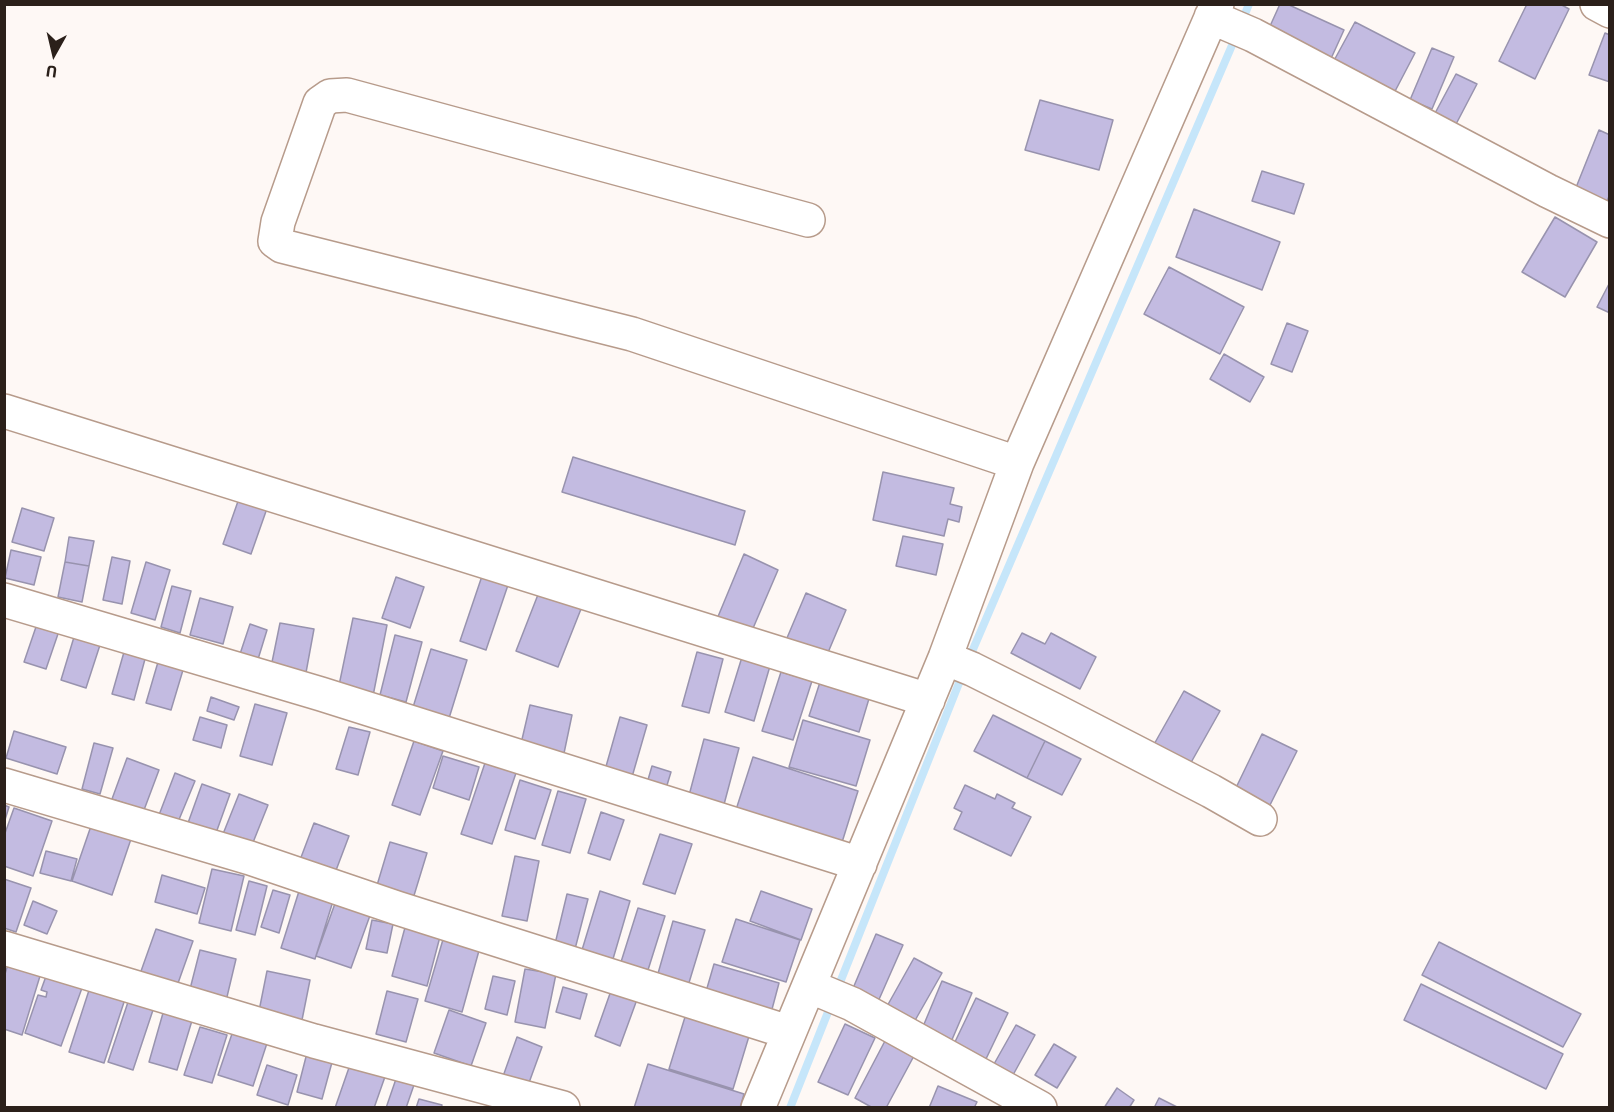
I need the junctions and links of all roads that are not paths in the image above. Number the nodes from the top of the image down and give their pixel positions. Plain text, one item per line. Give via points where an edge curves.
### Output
1 (1597, 4) edge
2 (1610, 11) edge
3 (1227, 20) edge
4 (808, 220) dead end
5 (1610, 221) edge
6 (4, 411) edge
7 (1017, 463) junction
8 (4, 600) edge
9 (958, 663) junction
10 (928, 700) junction
11 (4, 785) edge
12 (1260, 819) dead end
13 (860, 864) junction
14 (4, 948) edge
15 (828, 994) junction
16 (788, 1032) junction
17 (563, 1107) edge
18 (758, 1107) edge
19 (1040, 1107) edge

1 - 2 street
3 - 5 street
3 - 7 street
4 - 7 street via 347,95 330,96 320,103 278,222 275,241 282,246 632,334
6 - 10 street
7 - 9 street
8 - 13 street via 321,694
9 - 10 street
9 - 12 street
10 - 13 street
11 - 16 street via 250,858
13 - 15 street
14 - 17 street via 314,1041
15 - 16 street
15 - 19 street
16 - 18 street

